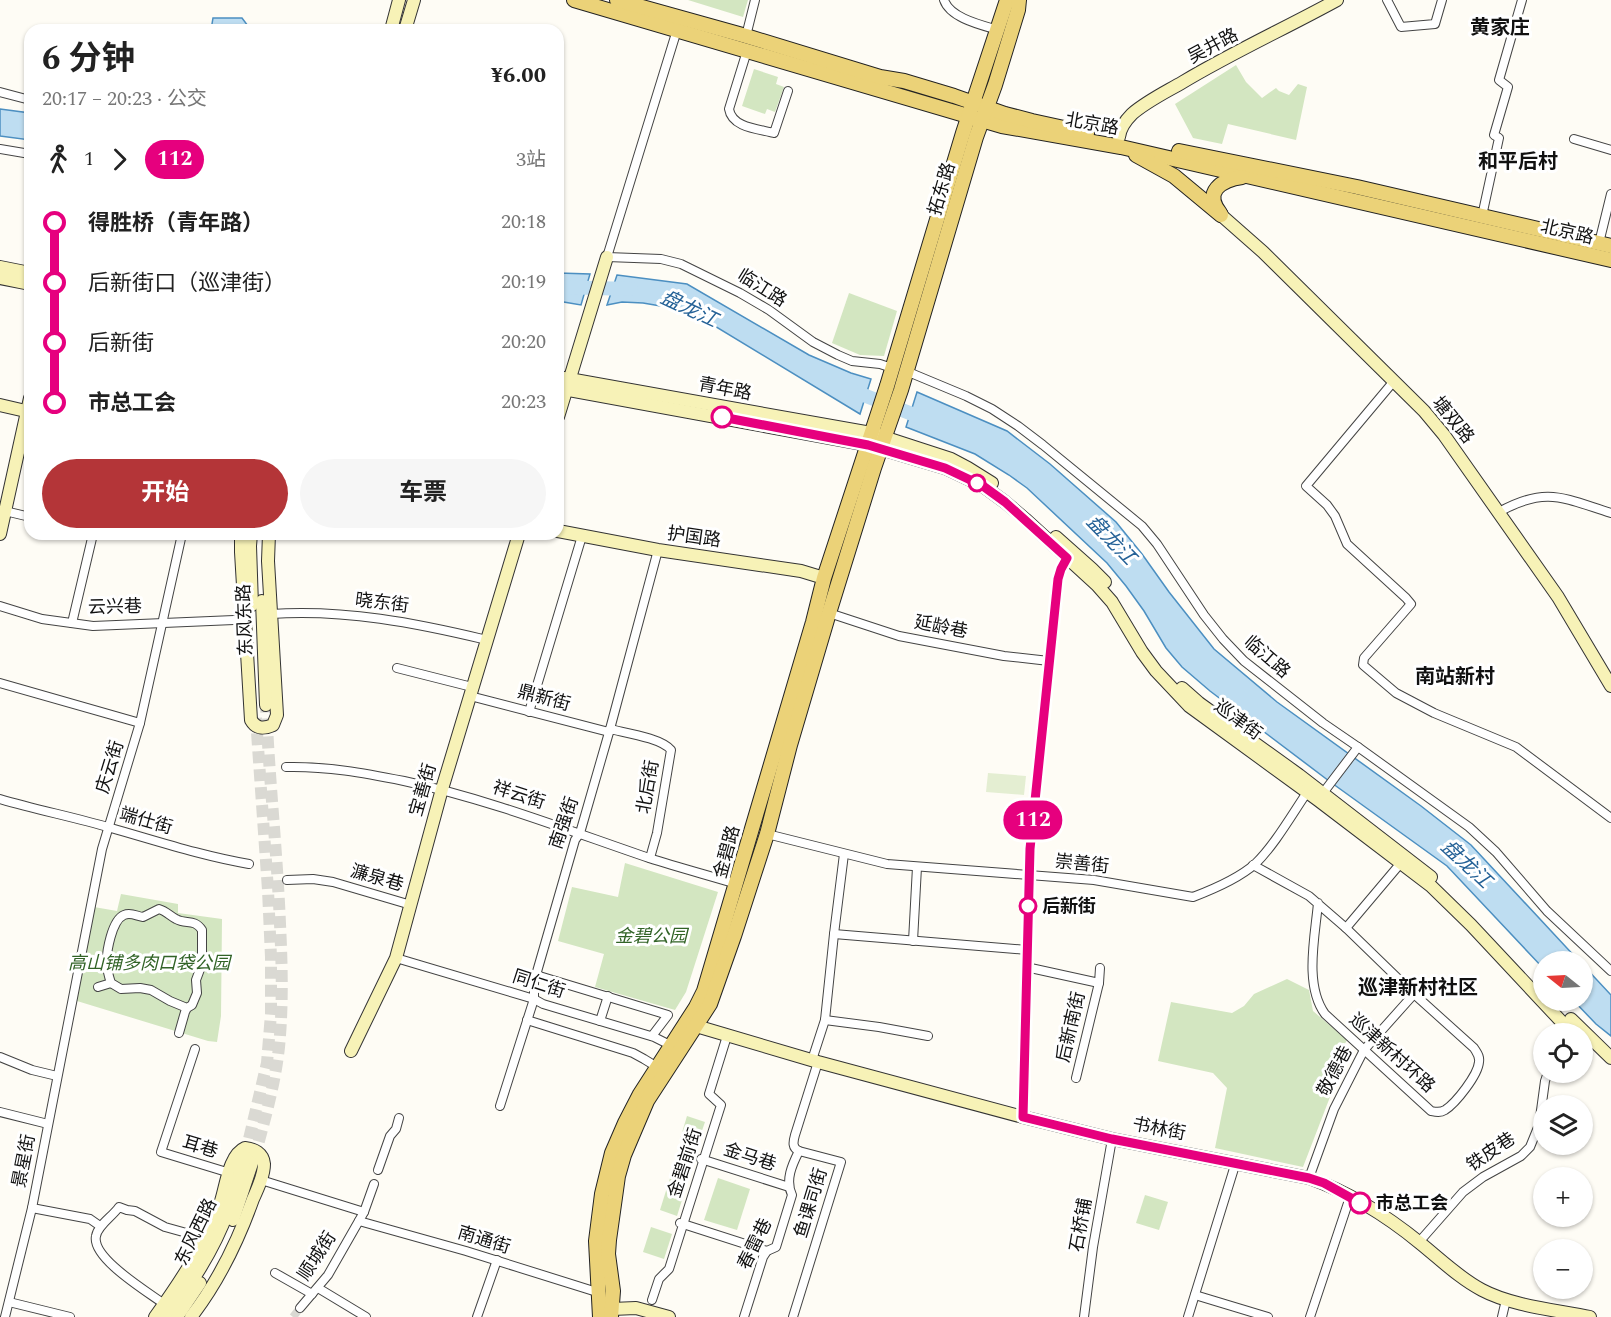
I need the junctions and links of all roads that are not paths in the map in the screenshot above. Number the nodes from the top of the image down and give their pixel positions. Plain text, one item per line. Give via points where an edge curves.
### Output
1 (399, 0) edge
2 (414, 0) edge
3 (574, 0) edge
4 (617, 0) edge
5 (755, 0) edge
6 (1007, 0) edge
7 (1019, 0) edge
8 (1337, 0) edge
9 (1387, 0) edge
10 (1442, 0) edge
11 (1522, 0) edge
12 (943, 1) edge
13 (642, 4) edge
14 (393, 24) edge
15 (407, 24) edge
16 (677, 30) junction
17 (998, 30) junction
18 (746, 36) junction
19 (747, 51) junction
20 (788, 91) dead end
21 (0, 92) edge
22 (24, 98) edge
23 (974, 102) junction
24 (980, 115) junction
25 (1574, 139) dead end
26 (1120, 142) junction
27 (0, 149) edge
28 (1611, 150) edge
29 (24, 153) edge
30 (1252, 177) junction
31 (1611, 194) edge
32 (1221, 215) junction
33 (1482, 216) junction
34 (1605, 244) edge
35 (607, 257) junction
36 (1611, 260) edge
37 (0, 267) edge
38 (24, 272) edge
39 (0, 278) edge
40 (24, 283) edge
41 (892, 368) junction
42 (906, 371) junction
43 (1394, 381) junction
44 (564, 384) edge
45 (887, 386) joint
46 (901, 390) joint
47 (0, 405) edge
48 (24, 410) edge
49 (24, 428) edge
50 (885, 438) junction
51 (869, 439) junction
52 (5, 511) junction
53 (1499, 512) junction
54 (1611, 513) edge
55 (24, 516) edge
56 (564, 532) edge
57 (0, 534) edge
58 (582, 536) junction
59 (92, 540) edge
60 (181, 540) edge
61 (241, 540) edge
62 (250, 540) edge
63 (261, 540) edge
64 (269, 540) edge
65 (517, 540) edge
66 (658, 550) junction
67 (1067, 558) junction
68 (824, 578) junction
69 (0, 606) edge
70 (829, 613) junction
71 (271, 614) junction
72 (234, 620) dead end
73 (72, 623) junction
74 (162, 623) junction
75 (486, 640) junction
76 (1049, 661) junction
77 (397, 668) dead end
78 (0, 683) edge
79 (1611, 686) edge
80 (471, 692) junction
81 (529, 712) junction
82 (140, 723) junction
83 (609, 731) junction
84 (1355, 750) junction
85 (670, 755) junction
86 (680, 755) dead end
87 (286, 767) dead end
88 (442, 789) junction
89 (1310, 789) junction
90 (1327, 789) junction
91 (0, 799) edge
92 (1610, 814) edge
93 (109, 827) junction
94 (580, 833) junction
95 (767, 834) junction
96 (844, 854) junction
97 (650, 858) junction
98 (249, 864) dead end
99 (1400, 864) junction
100 (1253, 865) junction
101 (917, 867) junction
102 (1029, 876) junction
103 (287, 880) dead end
104 (736, 884) junction
105 (1318, 903) junction
106 (411, 905) junction
107 (1346, 928) junction
108 (834, 934) junction
109 (913, 941) junction
110 (1027, 950) junction
111 (396, 958) junction
112 (1026, 967) junction
113 (1100, 968) dead end
114 (1611, 971) edge
115 (536, 975) junction
116 (1533, 979) edge
117 (111, 983) junction
118 (1099, 983) junction
119 (98, 987) dead end
120 (1414, 994) junction
121 (608, 996) junction
122 (534, 999) junction
123 (187, 1008) junction
124 (70, 1009) joint
125 (1564, 1011) edge
126 (527, 1020) junction
127 (825, 1020) junction
128 (600, 1021) junction
129 (1563, 1023) edge
130 (696, 1026) junction
131 (179, 1033) dead end
132 (652, 1036) junction
133 (727, 1036) junction
134 (928, 1036) dead end
135 (672, 1046) junction
136 (195, 1049) dead end
137 (1364, 1050) junction
138 (351, 1051) dead end
139 (1593, 1052) edge
140 (0, 1057) edge
141 (1611, 1058) edge
142 (815, 1061) junction
143 (657, 1067) junction
144 (1611, 1068) edge
145 (57, 1076) junction
146 (1076, 1078) dead end
147 (1545, 1083) edge
148 (500, 1106) dead end
149 (0, 1112) edge
150 (1023, 1117) junction
151 (399, 1118) dead end
152 (48, 1124) junction
153 (1112, 1139) junction
154 (799, 1151) junction
155 (702, 1159) junction
156 (1236, 1162) junction
157 (378, 1170) dead end
158 (230, 1173) junction
159 (1309, 1178) junction
160 (261, 1180) junction
161 (374, 1184) dead end
162 (789, 1187) junction
163 (1350, 1197) junction
164 (32, 1208) junction
165 (364, 1212) junction
166 (359, 1221) junction
167 (682, 1224) junction
168 (100, 1226) junction
169 (203, 1242) junction
170 (1419, 1242) junction
171 (767, 1251) junction
172 (497, 1260) junction
173 (275, 1273) dead end
174 (315, 1291) junction
175 (600, 1293) junction
176 (1195, 1294) junction
177 (652, 1300) dead end
178 (1506, 1300) junction
179 (9, 1302) junction
180 (164, 1304) junction
181 (300, 1308) tunnel mouth
182 (608, 1314) edge
183 (5, 1317) edge
184 (70, 1317) edge
185 (154, 1317) edge
186 (166, 1317) edge
187 (177, 1317) edge
188 (191, 1317) edge
189 (366, 1317) edge
190 (477, 1317) edge
191 (669, 1317) edge
192 (744, 1317) edge
193 (793, 1317) edge
194 (1084, 1317) edge
195 (1188, 1317) edge
196 (1268, 1317) edge
197 (1310, 1317) edge
198 (1502, 1317) edge
199 (1590, 1317) edge

1 - 14 main road
2 - 15 main road
3 - 16 main road, 北京路
4 - 13 main road, 北京路
5 - 18 street
6 - 17 main road
7 - 24 main road, 拓东路
8 - 26 main road, 吴井路 via 1151,101 1120,128
9 - 10 street via 1401,27 1435,24
11 - 33 street via 1498,80 1508,87 1494,135 1499,138
12 - 17 street via 959,15
13 - 18 main road, 北京路
16 - 19 main road, 北京路
16 - 35 street
17 - 23 main road
18 - 23 main road, 北京路
19 - 20 street via 730,115 750,128 774,133
19 - 24 main road, 北京路
21 - 22 street
23 - 24 main road, 北京路
24 - 26 main road, 北京路 via 1073,139
24 - 41 main road, 拓东路
24 - 42 main road, 拓东路
25 - 28 street
26 - 30 main road, 北京路
26 - 32 main road via 1174,176
26 - 33 main road, 北京路 via 1357,187
27 - 29 street
30 - 32 main road via 1231,179 1219,185 1214,203
30 - 36 main road, 北京路
31 - 34 street
32 - 43 main road, 塘双路
33 - 34 main road, 北京路
35 - 41 street, 临江路 via 661,259 681,264 740,293 838,355
35 - 44 main road
37 - 38 main road
39 - 40 main road
41 - 45 main road, 拓东路
42 - 46 main road, 拓东路
42 - 84 street, 临江路 via 992,409 1043,445 1134,520 1157,544 1204,615 1244,662
43 - 53 main road, 塘双路 via 1444,435
43 - 92 street via 1306,486 1335,516 1347,544 1411,604 1364,658 1363,665 1396,693 1516,747
44 - 51 main road, 青年路
45 - 51 main road, 金碧路
46 - 50 main road, 金碧路
47 - 48 main road
49 - 52 main road
50 - 51 main road, 青年路
50 - 67 main road, 巡津街 via 983,486
50 - 70 main road, 金碧路
50 - 89 main road, 巡津街 via 951,459 1010,496 1111,590 1163,668 1179,685
51 - 68 main road, 金碧路
52 - 55 street
52 - 57 main road
53 - 54 street via 1527,499 1545,496 1562,497
53 - 79 main road, 塘双路 via 1558,597
56 - 58 main road, 护国路
58 - 66 main road, 护国路
58 - 81 street
59 - 73 street
60 - 74 street, 庆云街
61 - 71 main road via 251,720 263,728 273,725 277,715
62 - 63 main road, 东风东路 via 261,705
64 - 71 main road
65 - 75 main road, 宝善街
66 - 68 main road, 护国路
66 - 83 street, 南强街
67 - 76 street via 1058,579
67 - 89 main road, 巡津街 via 1112,602 1156,671 1189,706
68 - 104 main road, 金碧路
69 - 73 street, 云兴巷 via 42,619
70 - 76 street, 延龄巷 via 899,636
70 - 95 main road, 金碧路
71 - 75 street, 晓东街 via 364,616
72 - 74 street, 云兴巷
73 - 74 street, 云兴巷
74 - 82 street, 庆云街
75 - 80 main road, 宝善街
76 - 102 street
77 - 80 street, 鼎新街
78 - 82 street
80 - 81 street, 鼎新街
80 - 88 main road, 宝善街
81 - 83 street, 鼎新街
82 - 93 street, 庆云街
83 - 85 street, 北后街 via 667,745
83 - 94 street, 南强街
84 - 90 street
84 - 114 street, 临江路 via 1469,827
85 - 86 street
85 - 97 street, 北后街
87 - 88 street, 祥云街 via 341,769
88 - 94 street, 祥云街
88 - 106 main road, 宝善街
89 - 90 main road, 巡津街
89 - 99 main road, 巡津街
89 - 100 street, 崇善街
90 - 116 main road, 巡津街 via 1434,878
91 - 93 street, 端仕街
93 - 98 street, 端仕街
93 - 124 street, 庆云街
94 - 97 street, 祥云街
94 - 115 street, 南强街 via 574,840
95 - 96 street, 崇善街
95 - 130 main road, 金碧路 via 710,1004
96 - 101 street, 崇善街
96 - 108 street, 鱼课司街
97 - 104 street, 祥云街
99 - 107 street
99 - 129 main road, 巡津街 via 1448,902
100 - 102 street, 崇善街 via 1193,897 1094,880
100 - 105 street
101 - 102 street, 崇善街
101 - 109 street
102 - 110 street
103 - 106 street, 濂泉巷 via 333,882
104 - 135 main road, 金碧路 via 704,992
105 - 107 street, 巡津新村环路
105 - 137 street, 巡津新村环路 via 1314,994 1324,1014
106 - 111 main road, 宝善街
107 - 120 street, 巡津新村环路
108 - 109 street
108 - 127 street, 鱼课司街
109 - 110 street
110 - 112 street
111 - 122 street, 同仁街
111 - 138 main road, 宝善街
112 - 118 street
112 - 150 street
113 - 118 street, 后新南街
115 - 121 street
115 - 122 street, 南强街
117 - 119 street
117 - 123 street via 121,989 151,990
117 - 123 street via 106,962 117,920 128,914 143,917 159,909 177,920 195,923 202,930 197,993
118 - 146 street, 后新南街
120 - 137 street, 敬德巷
120 - 137 street, 巡津新村环路 via 1479,1056 1479,1065 1461,1094 1446,1110 1431,1111
121 - 128 street
121 - 132 street via 668,1014
122 - 126 street, 南强街
122 - 128 street, 同仁街
123 - 131 street
124 - 145 street, 景星街
125 - 141 main road
126 - 143 street via 633,1053
126 - 148 street, 南强街
127 - 134 street
127 - 142 street, 鱼课司街
128 - 132 street, 同仁街
130 - 133 main road, 书林街
130 - 182 main road, 金碧路 via 648,1101 624,1155 609,1240 613,1291
132 - 135 street, 同仁街
133 - 142 main road, 书林街
133 - 155 street, 金碧前街 via 709,1094 721,1105
135 - 143 main road, 金碧路
136 - 158 street, 耳巷 via 161,1152
137 - 159 street, 敬德巷 via 1334,1108
139 - 144 main road
140 - 145 street
142 - 150 main road, 书林街
142 - 154 street, 鱼课司街 via 794,1140
143 - 175 main road, 金碧路 via 625,1123 607,1172 596,1241
145 - 152 street, 景星街
147 - 170 street, 铁皮巷 via 1539,1125 1530,1147 1463,1192
149 - 152 street
150 - 153 main road, 书林街
151 - 157 street
152 - 164 street, 景星街
153 - 156 main road, 书林街
153 - 194 street, 石桥铺
154 - 162 street, 春雷巷
154 - 193 street, 鱼课司街 via 840,1162
155 - 162 street, 金马巷
155 - 167 street, 金碧前街
156 - 159 main road, 书林街
156 - 176 street
158 - 160 main road via 236,1154 250,1148 262,1157
158 - 169 main road
159 - 163 main road, 书林街
160 - 165 street
160 - 188 main road via 224,1265
161 - 165 street, 顺城街
162 - 171 street, 春雷巷 via 792,1195 776,1248
163 - 170 main road, 书林街
163 - 197 street
164 - 168 street via 90,1219
164 - 179 street, 景星街
165 - 166 street, 顺城街
166 - 172 street, 南通街
166 - 174 street, 顺城街
167 - 171 street
167 - 177 street, 金碧前街 via 669,1269 659,1279
168 - 169 street via 119,1207
168 - 180 street via 96,1243 102,1256
169 - 180 main road
170 - 178 main road, 书林街 via 1453,1271
171 - 192 street, 春雷巷
172 - 175 street, 南通街
172 - 190 street
173 - 174 street
174 - 181 street, 顺城街
174 - 189 street
175 - 182 main road, 金碧路
176 - 195 street
176 - 196 street
178 - 198 street
178 - 199 main road, 书林街
179 - 183 street, 景星街
179 - 184 street
180 - 185 main road
182 - 191 main road via 636,1308
186 - 187 main road, 东风西路 via 212,1248 249,1159 235,1215 219,1251

